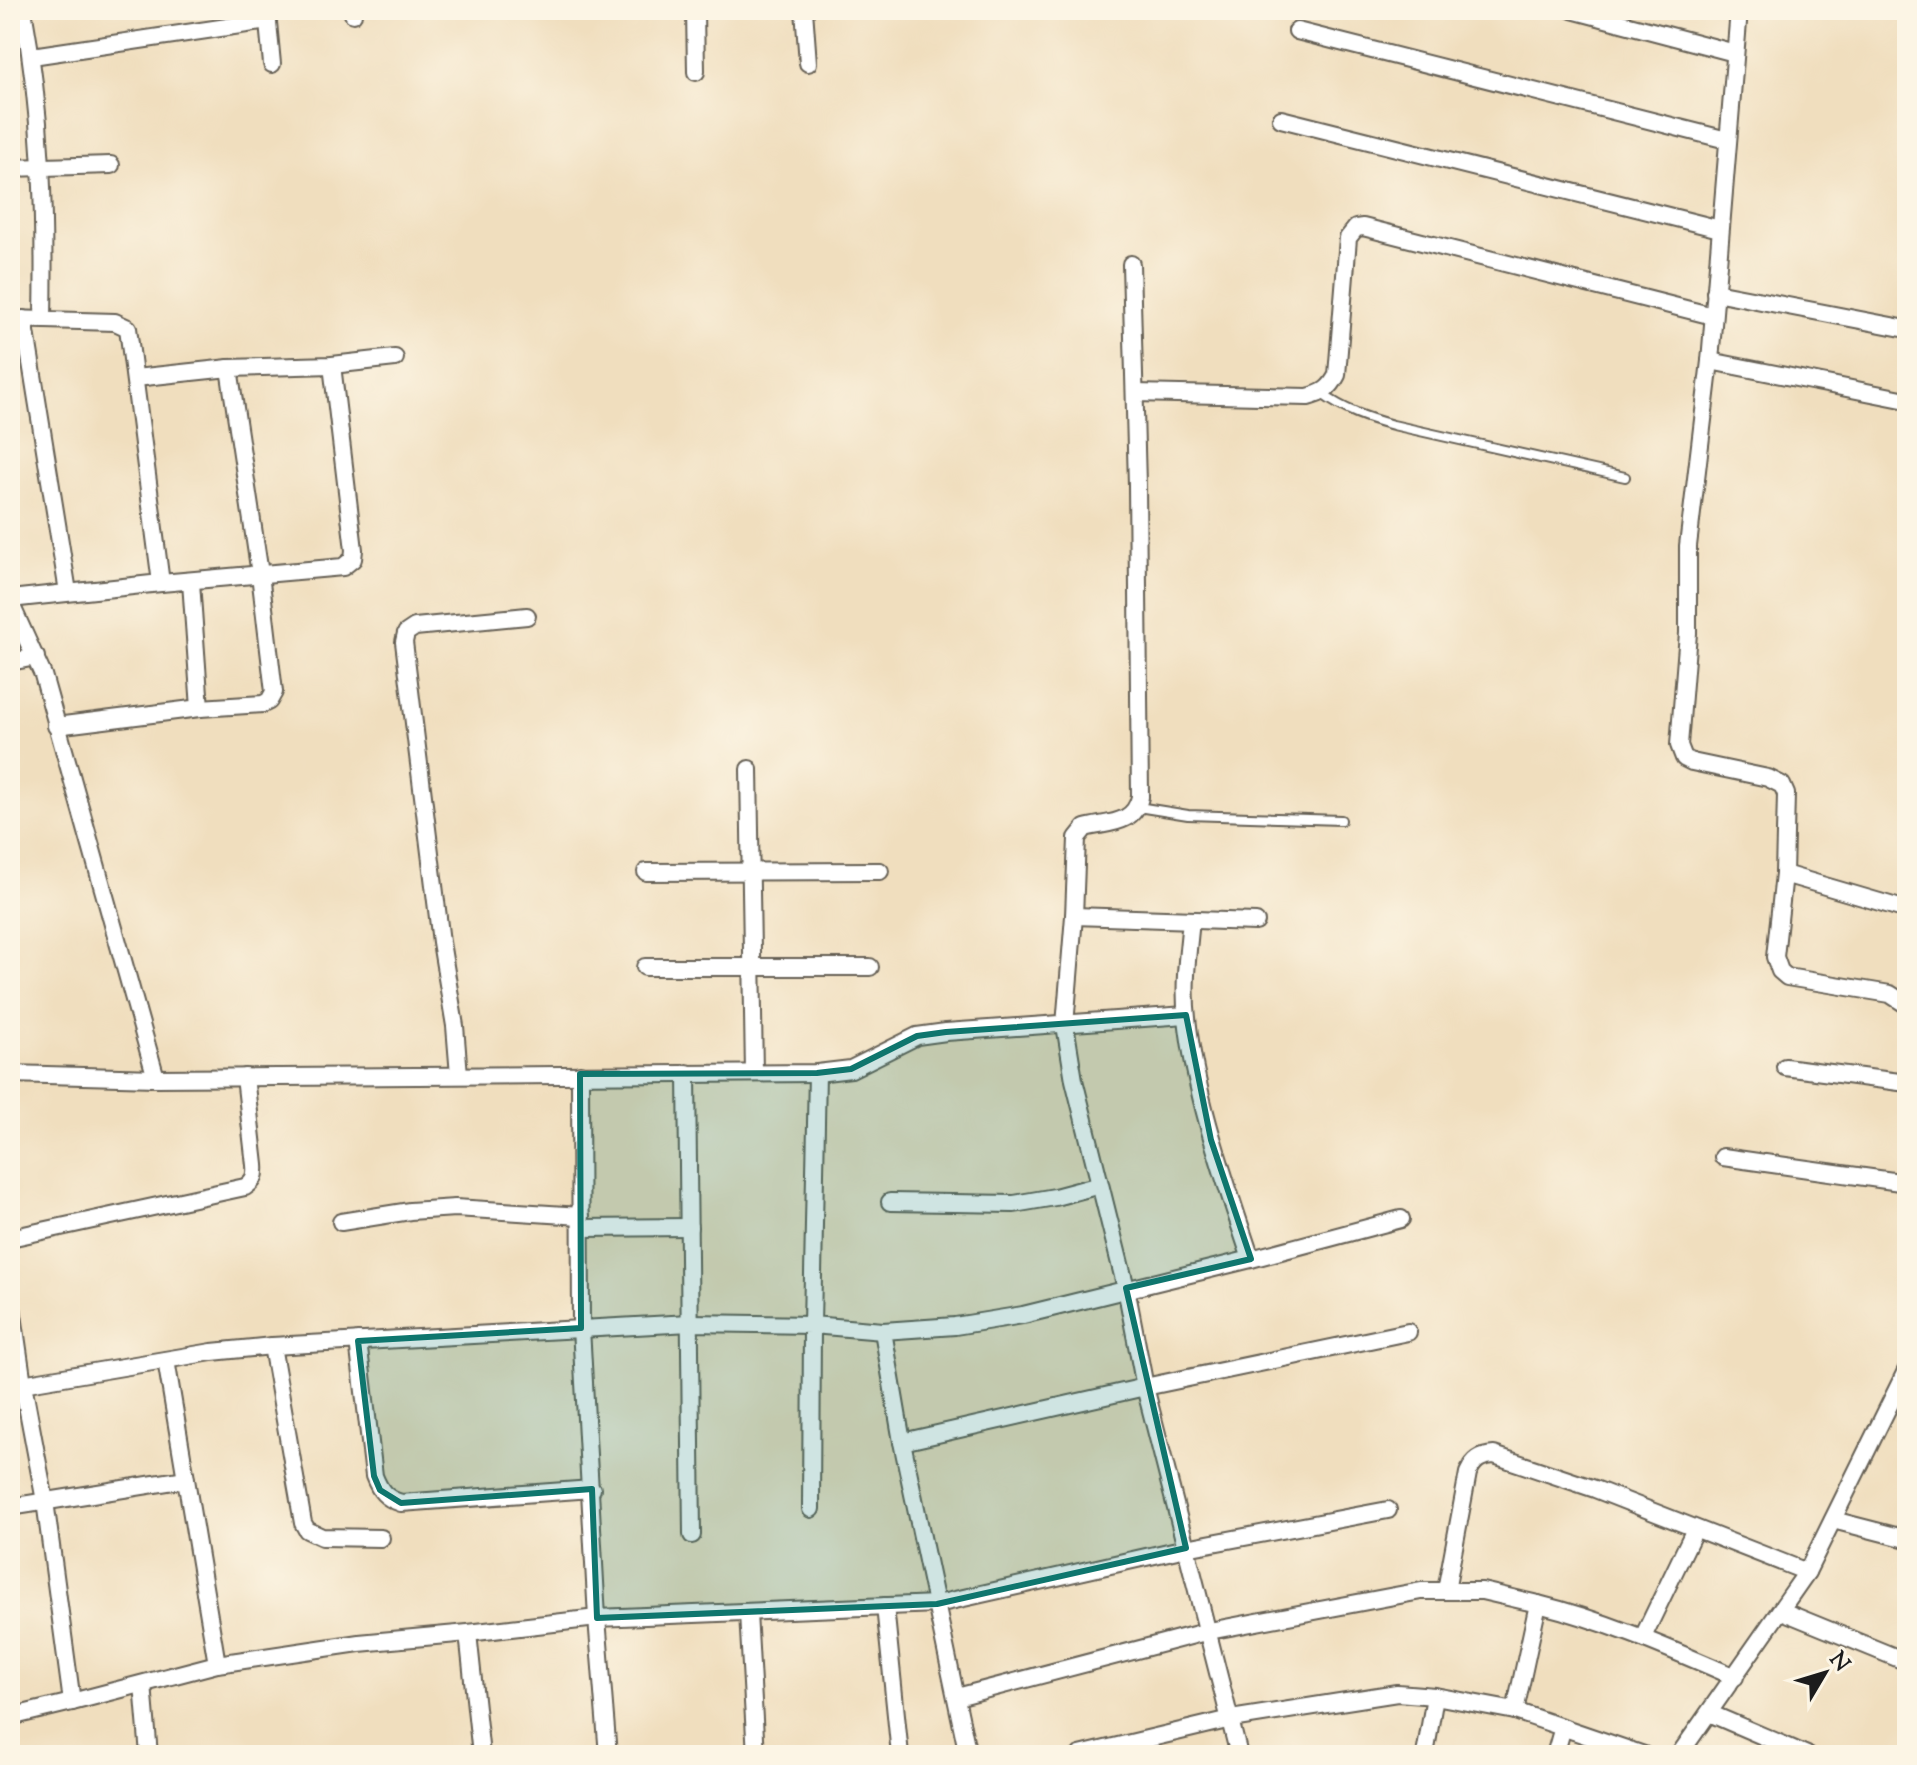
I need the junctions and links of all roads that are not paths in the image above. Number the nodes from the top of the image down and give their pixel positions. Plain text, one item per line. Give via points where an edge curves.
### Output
1 (23, 10) edge
2 (695, 10) edge
3 (804, 10) edge
4 (1572, 10) edge
5 (1739, 10) edge
6 (267, 16) edge
7 (1297, 31) dead end
8 (1735, 53) junction
9 (32, 56) junction
10 (808, 63) dead end
11 (272, 64) dead end
12 (696, 72) dead end
13 (1281, 119) dead end
14 (1727, 140) junction
15 (111, 165) dead end
16 (42, 166) junction
17 (10, 168) edge
18 (1720, 229) junction
19 (1131, 264) dead end
20 (1715, 292) junction
21 (1713, 316) junction
22 (17, 319) edge
23 (43, 319) junction
24 (1907, 329) edge
25 (395, 358) dead end
26 (1710, 361) junction
27 (332, 365) junction
28 (229, 368) junction
29 (135, 378) junction
30 (1135, 393) junction
31 (1322, 394) junction
32 (1907, 400) edge
33 (1625, 477) dead end
34 (260, 574) junction
35 (191, 582) junction
36 (161, 583) junction
37 (68, 592) junction
38 (10, 600) edge
39 (527, 616) dead end
40 (36, 657) junction
41 (10, 662) edge
42 (200, 708) junction
43 (56, 726) junction
44 (749, 769) dead end
45 (1138, 807) junction
46 (1341, 820) dead end
47 (880, 871) dead end
48 (646, 872) dead end
49 (751, 872) junction
50 (1784, 874) junction
51 (1907, 910) edge
52 (1074, 916) junction
53 (1191, 920) junction
54 (1256, 922) dead end
55 (645, 967) dead end
56 (752, 967) junction
57 (870, 967) dead end
58 (1907, 1005) edge
59 (1186, 1015) junction
60 (1065, 1025) junction
61 (1785, 1067) dead end
62 (687, 1073) junction
63 (754, 1073) junction
64 (817, 1073) junction
65 (10, 1074) edge
66 (580, 1074) junction
67 (459, 1075) junction
68 (245, 1077) junction
69 (156, 1078) junction
70 (1907, 1083) edge
71 (1723, 1157) dead end
72 (1907, 1183) edge
73 (1100, 1185) junction
74 (890, 1202) dead end
75 (1401, 1219) dead end
76 (341, 1222) dead end
77 (581, 1222) junction
78 (689, 1227) junction
79 (10, 1238) edge
80 (1251, 1259) junction
81 (1126, 1288) junction
82 (10, 1294) edge
83 (690, 1323) junction
84 (812, 1325) junction
85 (581, 1328) junction
86 (883, 1331) junction
87 (1408, 1332) dead end
88 (358, 1341) junction
89 (272, 1346) junction
90 (166, 1360) junction
91 (1907, 1369) edge
92 (17, 1385) edge
93 (1145, 1387) junction
94 (902, 1442) junction
95 (186, 1479) junction
96 (592, 1489) junction
97 (45, 1501) junction
98 (10, 1507) edge
99 (811, 1509) dead end
100 (1388, 1510) dead end
101 (1833, 1520) junction
102 (1695, 1529) junction
103 (692, 1535) dead end
104 (381, 1538) dead end
105 (1907, 1539) edge
106 (1186, 1548) junction
107 (1807, 1572) junction
108 (1446, 1590) junction
109 (937, 1604) junction
110 (1538, 1604) junction
111 (885, 1606) junction
112 (1782, 1611) junction
113 (748, 1613) junction
114 (597, 1618) junction
115 (1209, 1631) junction
116 (468, 1633) junction
117 (1643, 1637) junction
118 (1907, 1662) edge
119 (217, 1664) junction
120 (1735, 1677) junction
121 (143, 1684) junction
122 (1435, 1696) junction
123 (957, 1697) junction
124 (72, 1702) junction
125 (1515, 1711) junction
126 (1709, 1713) junction
127 (10, 1717) edge
128 (1231, 1719) junction
129 (1563, 1727) junction
130 (149, 1755) edge
131 (481, 1755) edge
132 (608, 1755) edge
133 (756, 1755) edge
134 (900, 1755) edge
135 (968, 1755) edge
136 (1080, 1755) edge
137 (1239, 1755) edge
138 (1425, 1755) edge
139 (1555, 1755) edge
140 (1644, 1755) edge
141 (1679, 1755) edge
142 (1807, 1755) edge

1 - 9 street
2 - 12 street
3 - 10 street
4 - 8 street
5 - 8 street
6 - 9 street
6 - 11 street
7 - 14 street
8 - 14 street
9 - 16 street
13 - 18 street
14 - 18 street
15 - 16 street
16 - 17 street
16 - 23 street
18 - 20 street
19 - 30 street
20 - 21 street
20 - 24 street
21 - 26 street
21 - 31 street via 1356,228 1348,238 1337,375
22 - 23 street
22 - 37 street
23 - 29 street via 123,324 130,336
25 - 27 street
26 - 32 street
26 - 50 street via 1688,546 1679,745 1692,762 1782,785
27 - 28 street
27 - 34 street via 353,559 343,567
28 - 29 street
28 - 34 street
29 - 36 street
30 - 31 street
30 - 45 street
31 - 33 lane via 1363,417
34 - 35 street
34 - 42 street via 272,697 263,704
35 - 36 street
35 - 42 street
36 - 37 street
37 - 38 street
38 - 40 street
39 - 67 street via 415,627 404,642
40 - 41 street
40 - 43 street
42 - 43 street
43 - 69 street
44 - 49 street
45 - 46 lane via 1188,815
45 - 52 street via 1121,821 1085,828 1077,838
47 - 49 street
48 - 49 street
49 - 56 street
50 - 51 street
50 - 58 street via 1775,957 1780,971 1787,977 1890,994
52 - 53 street
52 - 60 street
53 - 54 street
53 - 59 street
55 - 56 street
56 - 57 street
56 - 63 street
59 - 60 street
59 - 80 street via 1211,1140
60 - 64 street via 917,1036 851,1069
60 - 73 street
61 - 70 street
62 - 63 street
62 - 66 street
62 - 78 street
63 - 64 street
64 - 84 street
65 - 69 street
66 - 67 street
66 - 77 street
67 - 68 street
68 - 69 street
68 - 79 street via 256,1174 245,1187
71 - 72 street
73 - 74 street via 1014,1204
73 - 81 street
75 - 80 street
76 - 77 street via 455,1208
77 - 78 street
77 - 85 street
78 - 83 street
80 - 81 street
81 - 86 street via 1023,1315
81 - 93 street
82 - 92 street
83 - 84 street
83 - 85 street
83 - 103 street
84 - 86 street
84 - 99 street
85 - 88 street
85 - 96 street
86 - 94 street
87 - 93 street
88 - 89 street
88 - 96 street via 374,1476 389,1499 401,1503
89 - 90 street
89 - 104 street via 303,1523 322,1537
90 - 92 street
90 - 95 street
91 - 101 street
92 - 97 street
93 - 94 street
93 - 106 street
94 - 109 street
95 - 97 street
95 - 119 street
96 - 114 street
97 - 98 street
97 - 124 street
100 - 106 street
101 - 105 street
101 - 107 street
102 - 107 street
102 - 108 street via 1552,1474 1484,1456 1468,1473
102 - 117 street
106 - 109 street
106 - 115 street
107 - 112 street
108 - 110 street via 1482,1591
108 - 115 street
109 - 111 street
109 - 123 street
110 - 117 street
110 - 125 street
111 - 113 street
111 - 134 street
112 - 118 street
112 - 120 street
113 - 114 street
113 - 133 street
114 - 116 street
114 - 132 street
115 - 123 street
115 - 128 street
116 - 119 street
116 - 131 street
117 - 120 street
119 - 121 street
120 - 126 street
121 - 124 street
121 - 130 street
122 - 125 street
122 - 128 street via 1397,1693
122 - 138 street
123 - 135 street
124 - 127 street
125 - 129 street
126 - 141 street
126 - 142 street
128 - 136 street
128 - 137 street
129 - 139 street
129 - 140 street

